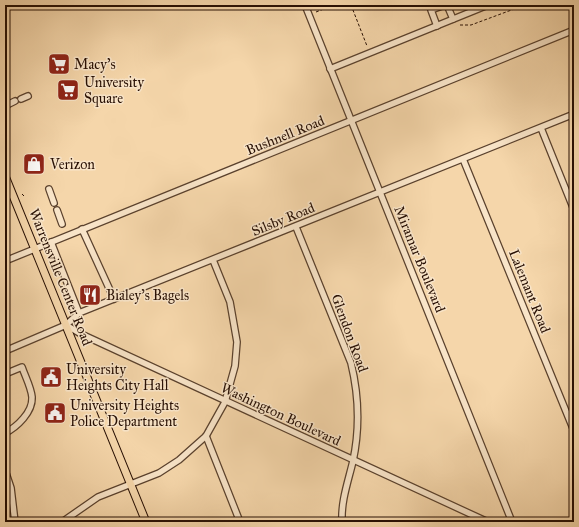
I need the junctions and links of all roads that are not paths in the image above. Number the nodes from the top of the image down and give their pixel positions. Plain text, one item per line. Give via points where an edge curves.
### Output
1 (304, 5) edge
2 (446, 5) edge
3 (488, 5) edge
4 (453, 19) junction
5 (437, 26) junction
6 (574, 30) edge
7 (330, 69) junction
8 (28, 96) dead end
9 (5, 106) edge
10 (574, 114) edge
11 (351, 121) junction
12 (541, 128) junction
13 (463, 159) junction
14 (5, 176) edge
15 (49, 189) dead end
16 (380, 193) junction
17 (54, 202) dead end
18 (57, 210) dead end
19 (574, 210) edge
20 (62, 224) dead end
21 (296, 227) junction
22 (82, 229) junction
23 (51, 242) junction
24 (35, 248) junction
25 (213, 260) junction
26 (5, 261) edge
27 (114, 299) junction
28 (79, 313) junction
29 (66, 325) junction
30 (5, 351) edge
31 (5, 374) edge
32 (225, 402) junction
33 (574, 431) edge
34 (5, 433) edge
35 (206, 436) junction
36 (353, 461) junction
37 (5, 470) edge
38 (131, 485) junction
39 (15, 522) edge
40 (62, 522) edge
41 (146, 522) edge
42 (240, 522) edge
43 (342, 522) edge
44 (488, 522) edge
45 (512, 522) edge

1 - 7 street, Miramar Boulevard
2 - 4 street
2 - 5 street via 431,10
3 - 4 street
4 - 5 street
5 - 7 street
6 - 11 street, Bushnell Road
7 - 11 street, Miramar Boulevard
8 - 9 street
10 - 12 street, Silsby Road
11 - 16 street, Miramar Boulevard
11 - 22 street, Bushnell Road
12 - 13 street, Silsby Road
12 - 19 street
13 - 16 street, Silsby Road
13 - 33 street, Lalemant Road
14 - 24 main road, Warrensville Center Road
15 - 17 street
16 - 21 street, Silsby Road
16 - 45 street, Miramar Boulevard
18 - 20 street
21 - 25 street, Silsby Road
21 - 36 street, Glendon Road via 351,363 358,401 358,432
22 - 23 street, Bushnell Road
22 - 27 street
23 - 24 street, Bushnell Road
23 - 28 street
24 - 26 street, Bushnell Road
24 - 29 main road, Warrensville Center Road
25 - 27 street, Silsby Road
25 - 32 street via 230,302 237,342 235,366
27 - 28 street, Silsby Road
28 - 29 street, Silsby Road
29 - 30 street, Silsby Road
29 - 32 street, Washington Boulevard
29 - 38 main road, Warrensville Center Road
31 - 34 street via 22,367 32,397 27,413
32 - 35 street
32 - 36 street, Washington Boulevard
35 - 38 street via 179,460 159,473
35 - 42 street
36 - 43 street, Glendon Road via 344,492
36 - 44 street, Washington Boulevard
37 - 39 street via 11,488
38 - 40 street via 98,498
38 - 41 main road, Warrensville Center Road

